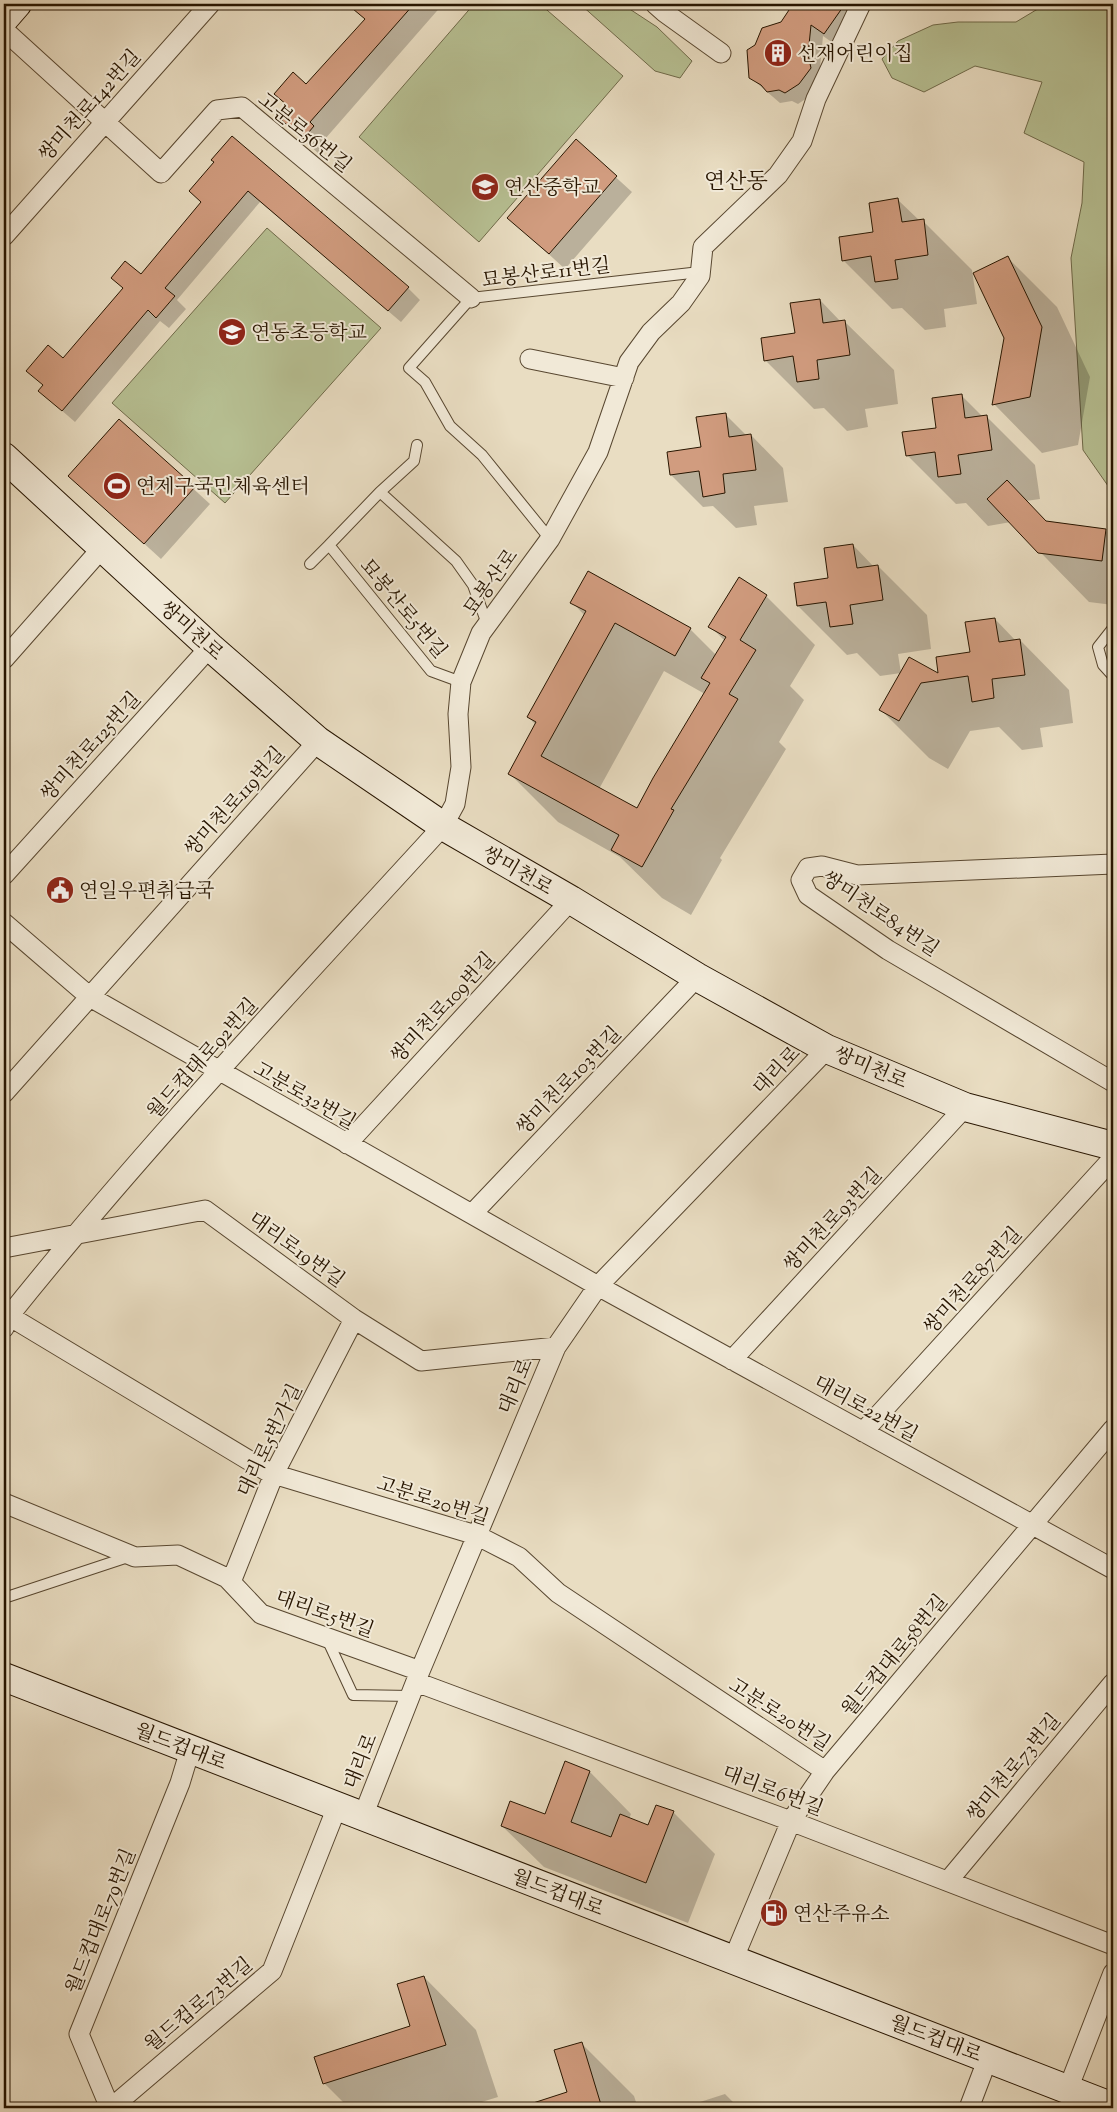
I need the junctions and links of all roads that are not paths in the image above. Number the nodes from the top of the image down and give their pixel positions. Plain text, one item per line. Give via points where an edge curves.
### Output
1 (17, 4) edge
2 (210, 4) edge
3 (655, 4) edge
4 (861, 4) edge
5 (4, 19) edge
6 (4, 30) edge
7 (721, 53) dead end
8 (104, 122) junction
9 (4, 236) edge
10 (700, 272) junction
11 (471, 298) junction
12 (530, 359) dead end
13 (624, 378) junction
14 (417, 445) dead end
15 (4, 457) edge
16 (380, 492) junction
17 (550, 539) junction
18 (329, 545) junction
19 (102, 548) junction
20 (310, 564) dead end
21 (487, 624) junction
22 (1113, 628) edge
23 (210, 647) junction
24 (4, 659) edge
25 (1113, 676) edge
26 (461, 682) junction
27 (318, 741) junction
28 (443, 826) junction
29 (1113, 864) edge
30 (4, 875) edge
31 (571, 900) junction
32 (4, 923) edge
33 (697, 976) junction
34 (90, 997) junction
35 (827, 1049) junction
36 (219, 1071) junction
37 (1113, 1082) edge
38 (4, 1093) edge
39 (966, 1107) junction
40 (347, 1144) junction
41 (1113, 1146) edge
42 (1113, 1158) edge
43 (472, 1214) junction
44 (76, 1233) junction
45 (4, 1248) edge
46 (598, 1286) junction
47 (6, 1319) edge
48 (354, 1320) junction
49 (556, 1347) junction
50 (732, 1360) junction
51 (1113, 1430) edge
52 (863, 1432) junction
53 (274, 1474) junction
54 (4, 1503) edge
55 (1033, 1525) junction
56 (476, 1535) junction
57 (132, 1556) junction
58 (1113, 1569) edge
59 (231, 1582) junction
60 (4, 1598) edge
61 (327, 1639) junction
62 (4, 1678) edge
63 (415, 1683) junction
64 (1113, 1683) edge
65 (190, 1750) junction
66 (825, 1771) junction
67 (337, 1806) junction
68 (363, 1816) junction
69 (791, 1821) junction
70 (948, 1881) junction
71 (1113, 1945) edge
72 (734, 1960) junction
73 (1113, 1973) edge
74 (988, 2058) junction
75 (1068, 2089) junction
76 (1113, 2107) edge
77 (110, 2108) edge
78 (969, 2108) edge

1 - 5 street
2 - 8 street, 쌍미천로142번길
3 - 7 street
4 - 10 street, 묘봉산로 via 816,99 802,141 778,175 702,247
6 - 8 street, 고분로56번길
8 - 9 street, 쌍미천로142번길
8 - 11 street, 고분로56번길 via 161,173 216,110 242,108
10 - 11 lane, 묘봉산로11번길
10 - 13 street, 묘봉산로 via 681,303 651,332 629,362
11 - 17 lane, 묘봉산로11번길 via 409,368 424,382 450,426 482,454
12 - 13 street
13 - 17 street, 묘봉산로 via 598,452
14 - 16 lane via 414,461
15 - 19 street, 쌍미천로
16 - 18 lane
16 - 21 lane via 456,561 473,585
17 - 21 street, 묘봉산로
18 - 20 lane
18 - 26 lane, 묘봉산로5번길 via 430,671
19 - 23 street, 쌍미천로
19 - 24 street
21 - 26 street, 묘봉산로 via 480,633
22 - 25 lane via 1098,647 1103,665
23 - 27 street, 쌍미천로
23 - 30 street, 쌍미천로125번길
26 - 28 street, 묘봉산로 via 458,714 461,767 456,804
27 - 28 street, 쌍미천로
27 - 34 street, 쌍미천로119번길
28 - 31 street, 쌍미천로
28 - 36 street, 월드컵대로92번길
29 - 37 street, 쌍미천로84번길 via 857,875 822,866 808,868 801,880 808,895 888,950
31 - 33 street, 쌍미천로
31 - 40 street, 쌍미천로109번길
32 - 34 street, 고분로32번길
33 - 35 street, 쌍미천로
33 - 43 street, 쌍미천로103번길
34 - 36 street, 고분로32번길
34 - 38 street, 쌍미천로119번길
35 - 39 street, 쌍미천로
35 - 46 street, 대리로
36 - 40 street, 고분로32번길
36 - 44 street, 월드컵대로92번길
39 - 41 street, 쌍미천로
39 - 50 street, 쌍미천로93번길
40 - 43 street, 고분로32번길
42 - 52 street, 쌍미천로87번길
43 - 46 street, 고분로32번길
44 - 45 street, 대리로19번길
44 - 47 street, 월드컵대로92번길
44 - 48 street, 대리로19번길 via 206,1210
46 - 49 street, 대리로
46 - 50 street, 대리로22번길
47 - 53 street, 고분로20번길
48 - 49 street, 대리로19번길 via 421,1361
48 - 53 street, 대리로5번가길
49 - 56 street, 대리로
50 - 52 street, 대리로22번길
51 - 55 street, 월드컵대로58번길
52 - 55 street, 대리로22번길
53 - 56 street, 고분로20번길
53 - 59 street, 대리로5번가길
54 - 57 street, 대리로5번길
55 - 58 street, 대리로22번길
55 - 66 street, 월드컵대로58번길
56 - 63 street, 대리로
56 - 66 street, 고분로20번길 via 519,1557 558,1593
57 - 59 street, 대리로5번길 via 178,1555
57 - 60 lane
59 - 61 street, 대리로5번길 via 261,1614
61 - 63 street, 대리로5번길
61 - 63 lane via 353,1695
62 - 65 street, 월드컵대로
63 - 68 street, 대리로
63 - 69 street, 대리로6번길
64 - 70 street, 쌍미천로73번길
65 - 67 street, 월드컵대로
65 - 77 street, 월드컵대로79번길 via 180,1783 79,2034
66 - 69 street, 월드컵대로58번길
67 - 68 street, 월드컵대로
67 - 77 street, 월드컵로73번길 via 272,1970
68 - 72 street, 월드컵대로
69 - 70 street, 대리로6번길
69 - 72 street, 월드컵대로58번길
70 - 71 street, 대리로6번길
72 - 74 street, 월드컵대로
73 - 75 street
74 - 75 street, 월드컵대로
74 - 78 street
75 - 76 street, 월드컵대로

